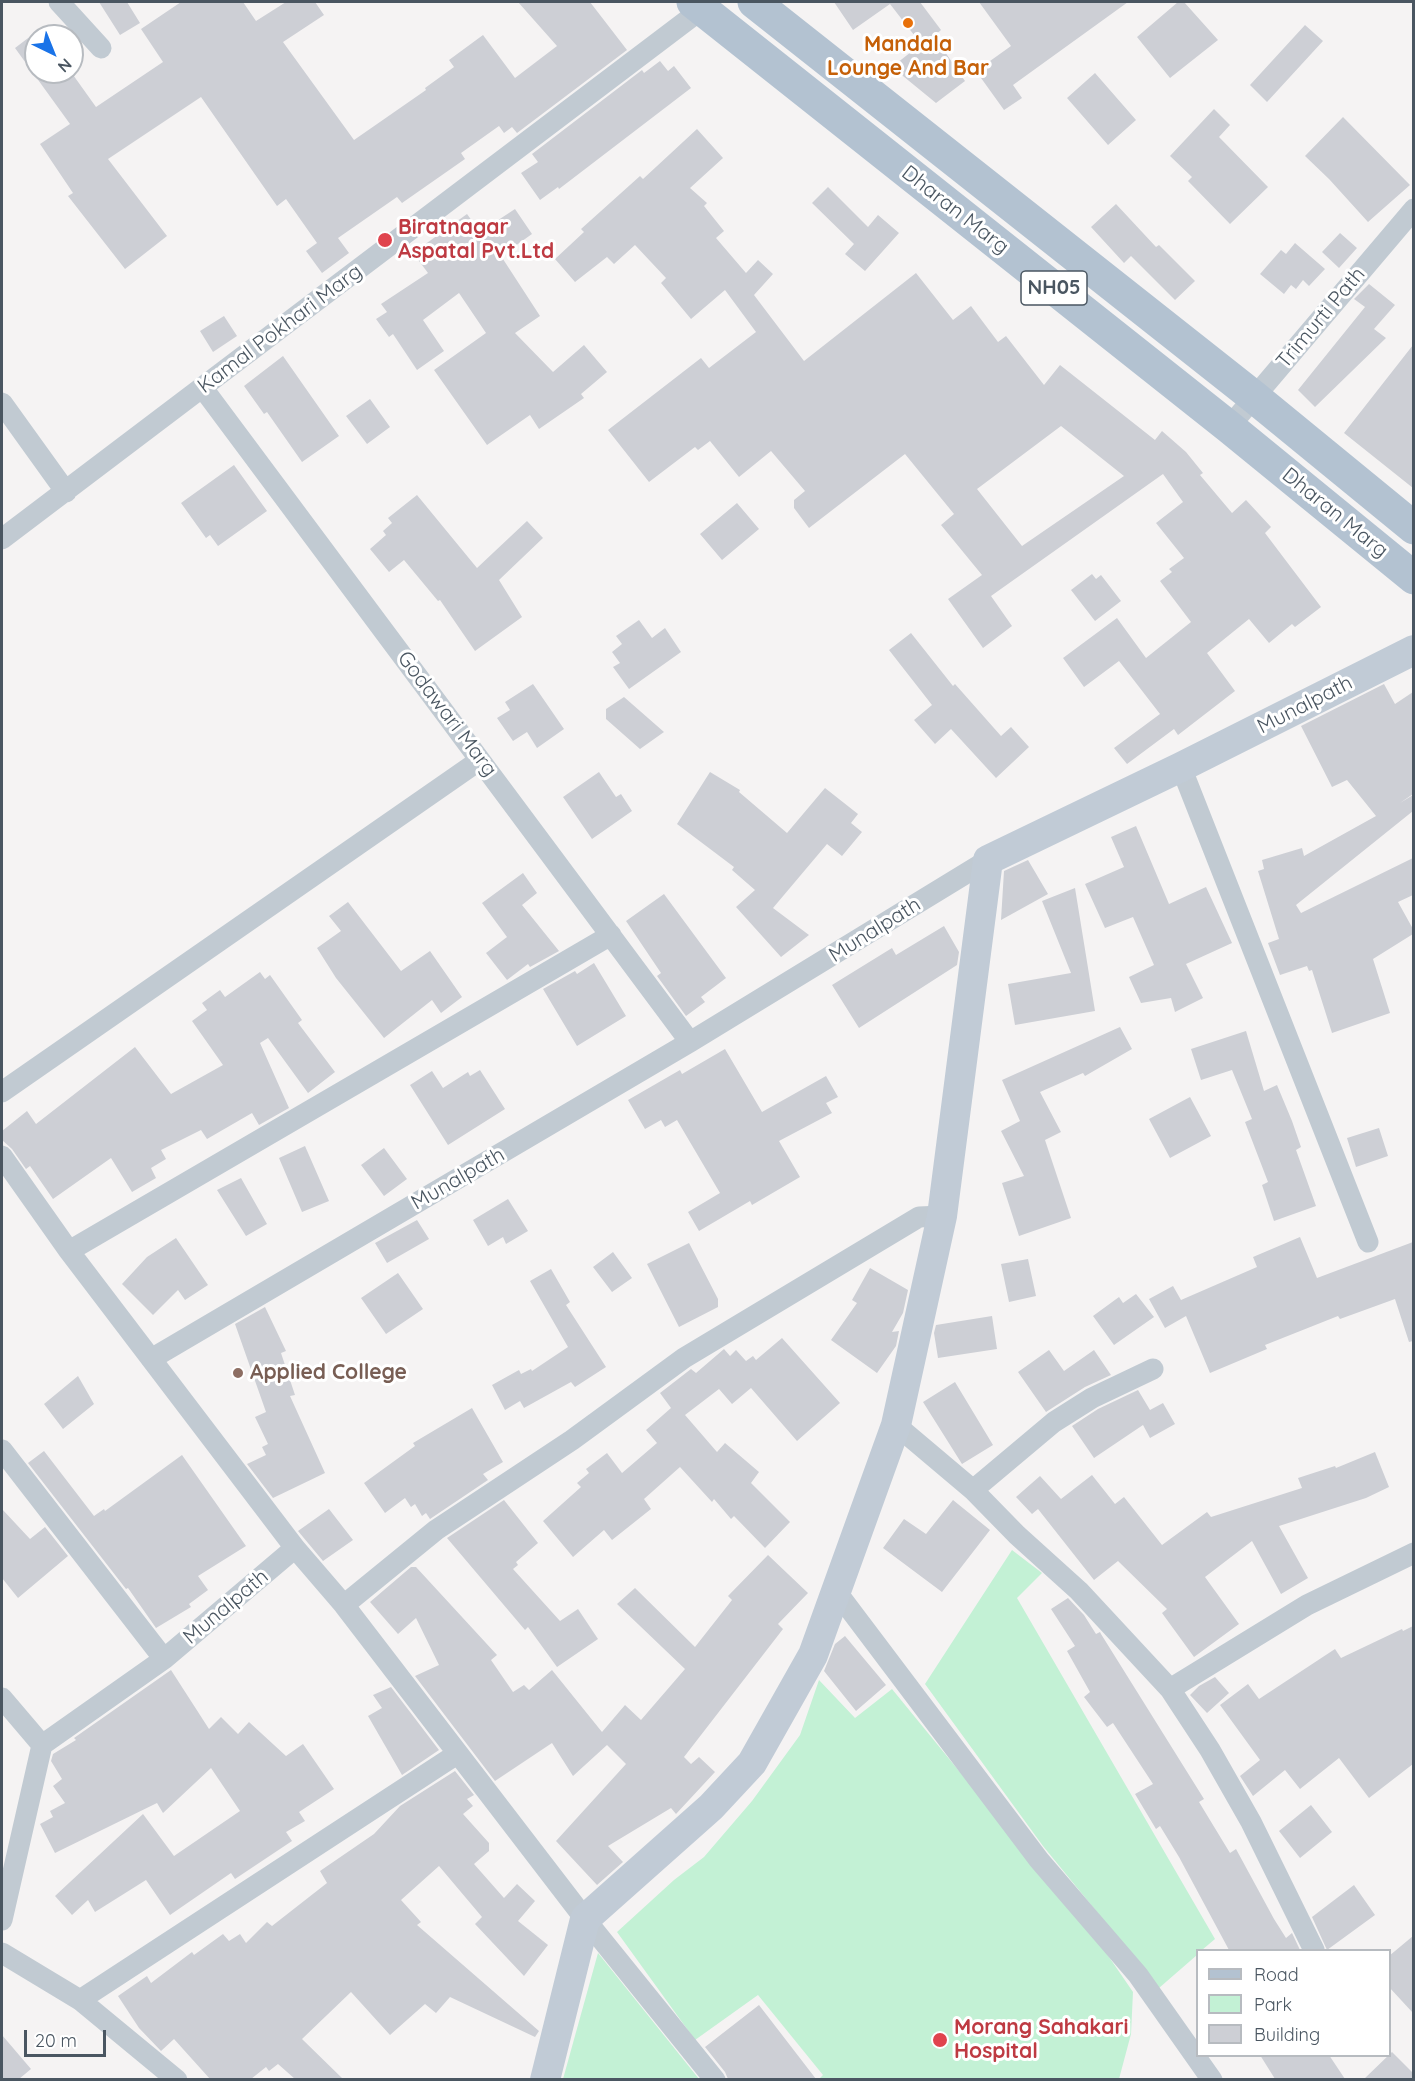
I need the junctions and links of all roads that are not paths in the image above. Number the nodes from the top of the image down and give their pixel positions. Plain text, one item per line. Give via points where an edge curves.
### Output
1 (59, 2) edge
2 (754, 2) edge
3 (702, 4) edge
4 (101, 48) dead end
5 (1413, 209) edge
6 (202, 387) junction
7 (1254, 397) junction
8 (2, 404) edge
9 (1229, 427) junction
10 (66, 492) junction
11 (1413, 528) edge
12 (2, 539) edge
13 (1413, 578) edge
14 (1413, 650) edge
15 (480, 760) junction
16 (1181, 768) junction
17 (988, 860) junction
18 (611, 936) junction
19 (690, 1042) junction
20 (2, 1092) edge
21 (2, 1156) edge
22 (942, 1216) junction
23 (1368, 1242) dead end
24 (69, 1251) junction
25 (151, 1359) junction
26 (1153, 1369) dead end
27 (896, 1425) junction
28 (2, 1450) edge
29 (972, 1490) junction
30 (295, 1548) junction
31 (1413, 1553) edge
32 (836, 1591) junction
33 (344, 1605) junction
34 (164, 1659) junction
35 (1170, 1689) junction
36 (2, 1698) edge
37 (42, 1745) junction
38 (457, 1754) junction
39 (585, 1919) junction
40 (2, 1920) edge
41 (1314, 1949) edge
42 (2, 1953) edge
43 (80, 2000) junction
44 (1196, 2057) edge
45 (1196, 2057) edge
46 (177, 2079) edge
47 (545, 2079) edge
48 (715, 2079) edge
49 (1212, 2079) edge

1 - 4 street
2 - 7 main road, Dharan Marg / NH05
3 - 6 street, Kamal Pokhari Marg
3 - 9 main road, Dharan Marg / NH05
5 - 7 street, Trimurti Path
6 - 10 street, Kamal Pokhari Marg
6 - 15 street, Godawari Marg
7 - 9 street, Trimurti Path
7 - 11 main road, Dharan Marg / NH05
8 - 10 street
9 - 13 main road, Dharan Marg / NH05
10 - 12 street, Kamal Pokhari Marg
14 - 16 street, Munalpath
15 - 18 street, Godawari Marg
15 - 20 street
16 - 17 street, Munalpath
16 - 23 street
17 - 19 street, Munalpath
17 - 22 street
18 - 19 street, Godawari Marg
18 - 24 street
19 - 25 street, Munalpath
21 - 24 street
22 - 27 street
22 - 33 street via 919,1217 684,1358 572,1440 436,1530
24 - 25 street
25 - 30 street
26 - 29 street via 1092,1398 1054,1422
27 - 29 street
27 - 32 street
28 - 34 street
29 - 35 street via 1079,1591
30 - 33 street
30 - 34 street, Munalpath
31 - 35 street via 1307,1605
32 - 39 street via 813,1655 752,1763 711,1807
32 - 44 street via 1039,1860 1138,1975
33 - 38 street
34 - 37 street, Munalpath
35 - 41 street via 1251,1822
36 - 37 street
37 - 40 street
38 - 39 street
38 - 43 street
39 - 47 street
39 - 48 street
42 - 43 street
43 - 46 street
45 - 49 street

